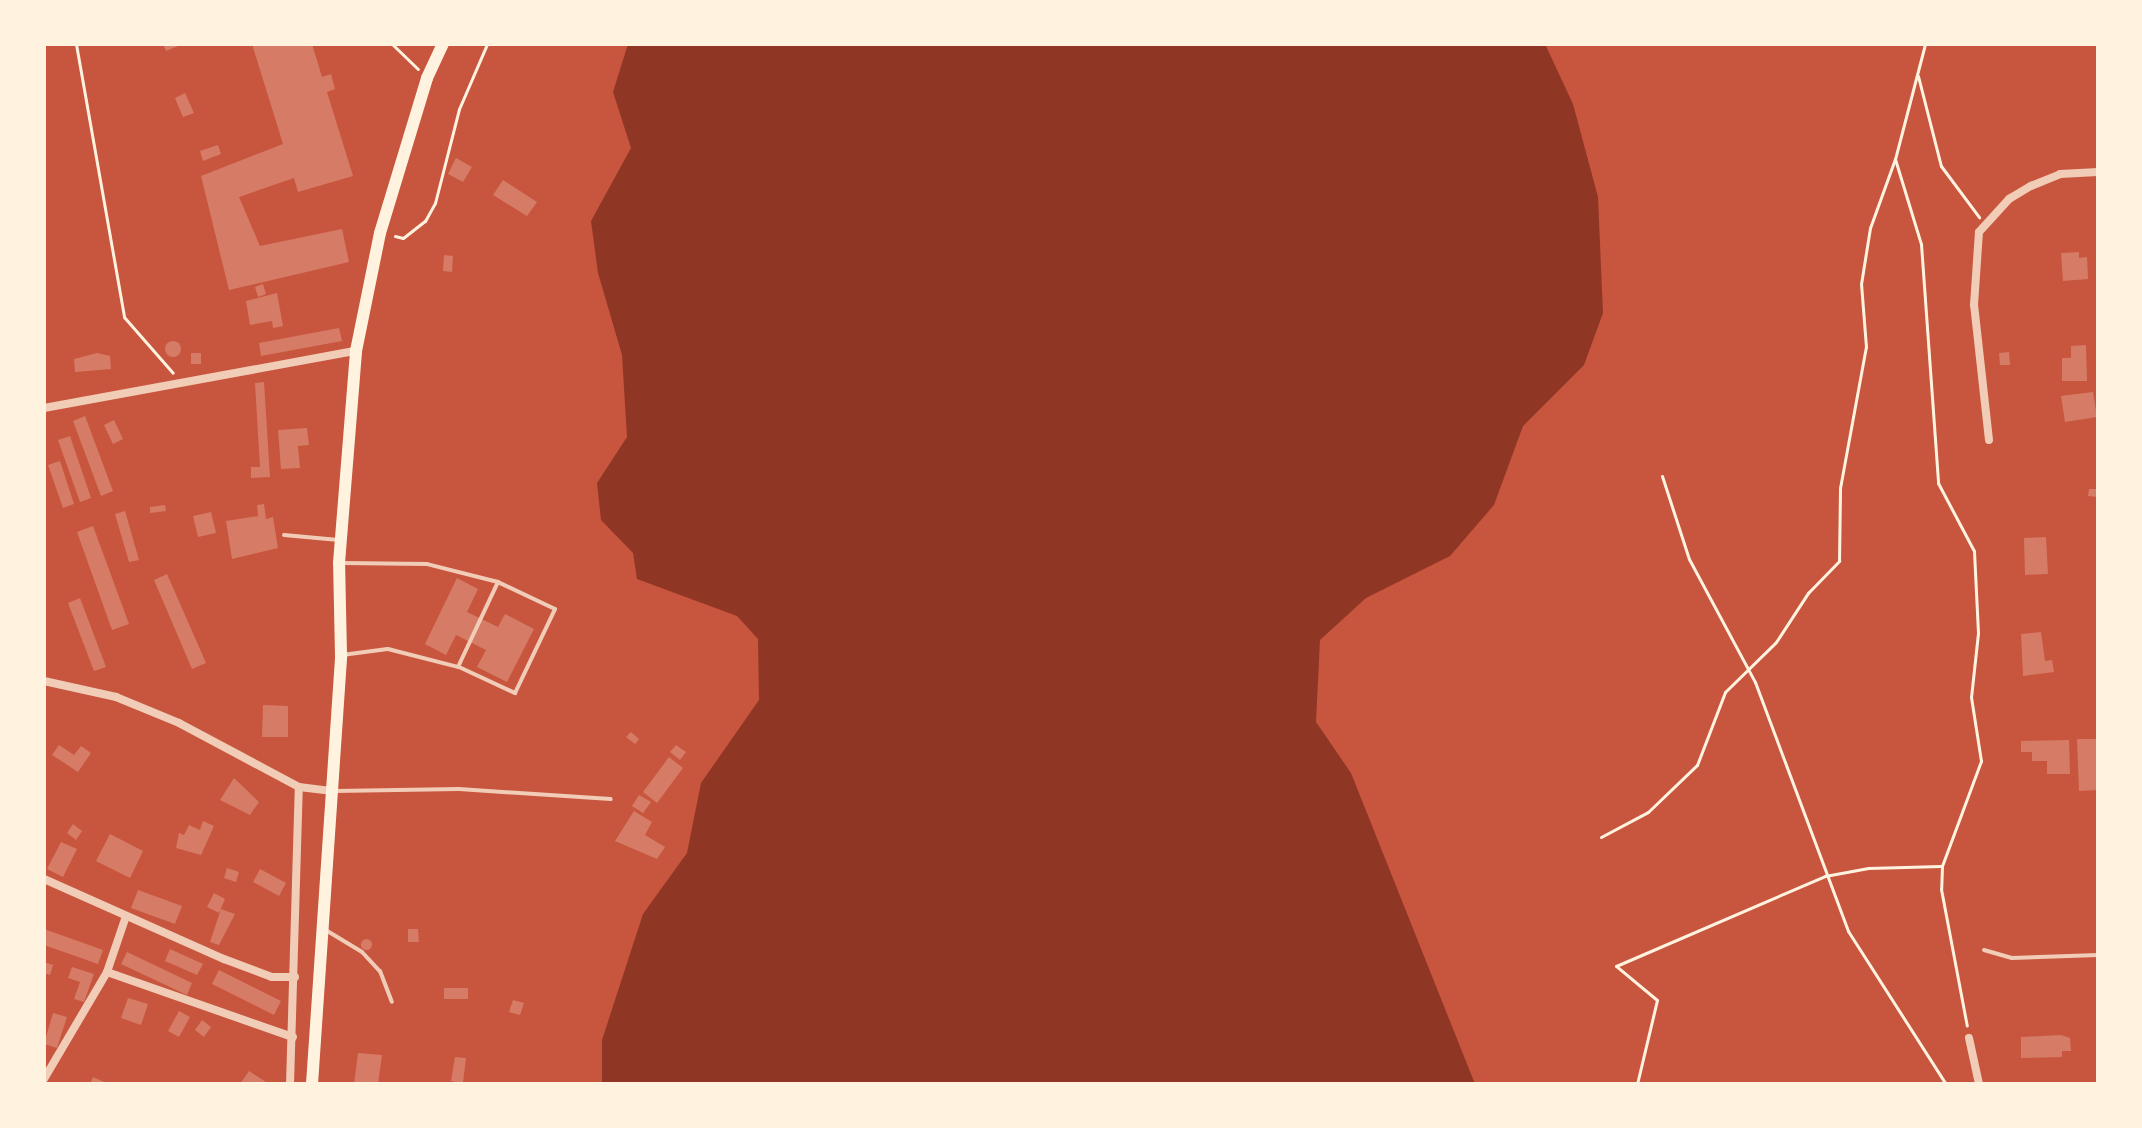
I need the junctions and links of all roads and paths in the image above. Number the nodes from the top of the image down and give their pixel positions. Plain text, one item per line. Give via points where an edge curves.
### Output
1 (76, 44) edge
2 (392, 44) edge
3 (443, 44) edge
4 (487, 44) edge
5 (1925, 44) edge
6 (1917, 73) junction
7 (427, 78) junction
8 (1895, 159) junction
9 (2098, 172) edge
10 (1982, 228) junction
11 (380, 233) junction
12 (356, 351) junction
13 (185, 383) junction
14 (44, 408) edge
15 (1989, 440) dead end
16 (1662, 476) dead end
17 (284, 535) dead end
18 (341, 541) junction
19 (339, 563) junction
20 (498, 582) junction
21 (341, 655) junction
22 (458, 667) junction
23 (1749, 671) junction
24 (44, 681) edge
25 (299, 787) junction
26 (333, 791) junction
27 (611, 799) dead end
28 (1601, 837) dead end
29 (1942, 866) junction
30 (1825, 876) junction
31 (44, 879) edge
32 (125, 919) junction
33 (322, 928) junction
34 (1984, 950) dead end
35 (2098, 955) edge
36 (107, 972) junction
37 (295, 977) junction
38 (392, 1002) dead end
39 (293, 1037) junction
40 (1969, 1038) joint
41 (44, 1079) edge
42 (290, 1084) edge
43 (312, 1084) edge
44 (1637, 1084) edge
45 (1946, 1084) edge
46 (1979, 1084) edge

1 - 13 path via 124,317
2 - 7 path
3 - 7 main road
4 - 11 path via 425,221 403,238
5 - 6 path
6 - 8 path
6 - 10 path via 1941,166 1977,211
7 - 11 main road
8 - 23 path via 1870,228 1861,284 1866,347 1840,488 1839,561
8 - 29 path via 1921,244 1938,483 1974,551 1978,633 1971,697 1981,761
9 - 10 street via 2060,174 2031,186 2009,199
10 - 15 street via 1974,305
11 - 12 main road
12 - 13 street
12 - 18 main road
13 - 14 street
16 - 23 path via 1689,559
17 - 18 lane
18 - 19 main road
19 - 20 lane via 427,564
19 - 21 main road
20 - 22 lane
20 - 22 lane via 555,609 515,693
21 - 22 lane via 388,649
21 - 26 main road
23 - 28 path via 1725,692 1697,765 1648,812
23 - 30 path
24 - 25 street via 116,697 179,723
25 - 26 street
25 - 37 street
26 - 27 lane via 459,789
26 - 33 main road
29 - 30 path via 1868,868
29 - 40 path via 1941,889
30 - 44 path via 1616,966 1657,1000
30 - 45 path via 1848,931
31 - 32 street
32 - 36 street
32 - 37 street via 272,977
33 - 38 lane via 362,952 389,983
33 - 43 main road
34 - 35 lane via 2012,958
36 - 39 street
36 - 41 street
37 - 39 street
39 - 42 street
40 - 46 street

